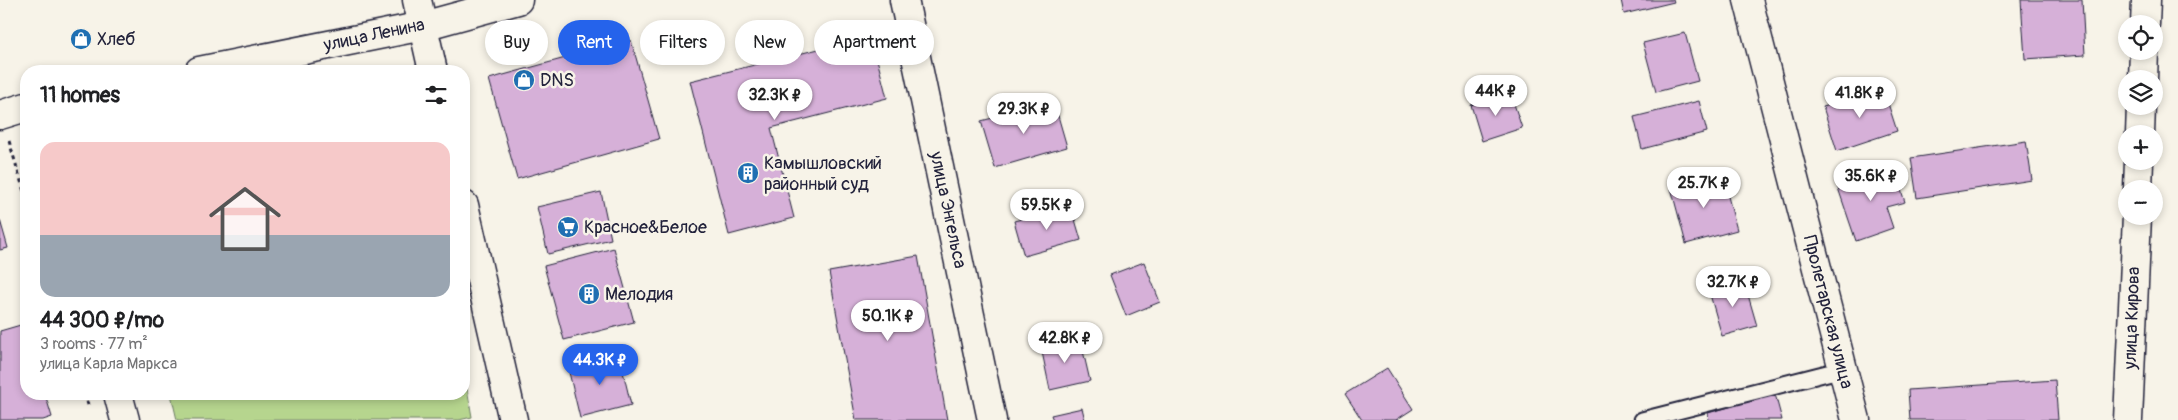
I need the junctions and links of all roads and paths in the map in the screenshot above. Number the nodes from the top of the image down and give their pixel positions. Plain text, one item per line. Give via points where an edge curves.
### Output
1 (518, 0) edge
2 (904, 0) edge
3 (1748, 0) edge
4 (2146, 0) edge
5 (420, 13) edge
6 (2145, 15) edge
7 (222, 65) edge
8 (432, 65) edge
9 (9, 112) edge
10 (20, 168) edge
11 (2137, 225) edge
12 (470, 230) edge
13 (1843, 369) junction
14 (120, 400) edge
15 (125, 420) edge
16 (513, 420) edge
17 (992, 420) edge
18 (1642, 420) edge
19 (1856, 420) edge
20 (2128, 420) edge

1 - 5 street, улица Ленина
2 - 17 street, улица Энгельса
3 - 13 street, Пролетарская улица
4 - 6 street
5 - 7 street, улица Ленина
5 - 8 street
9 - 10 path
11 - 20 street, улица Кирова
12 - 16 street
13 - 18 lane
13 - 19 street, Пролетарская улица
14 - 15 street

